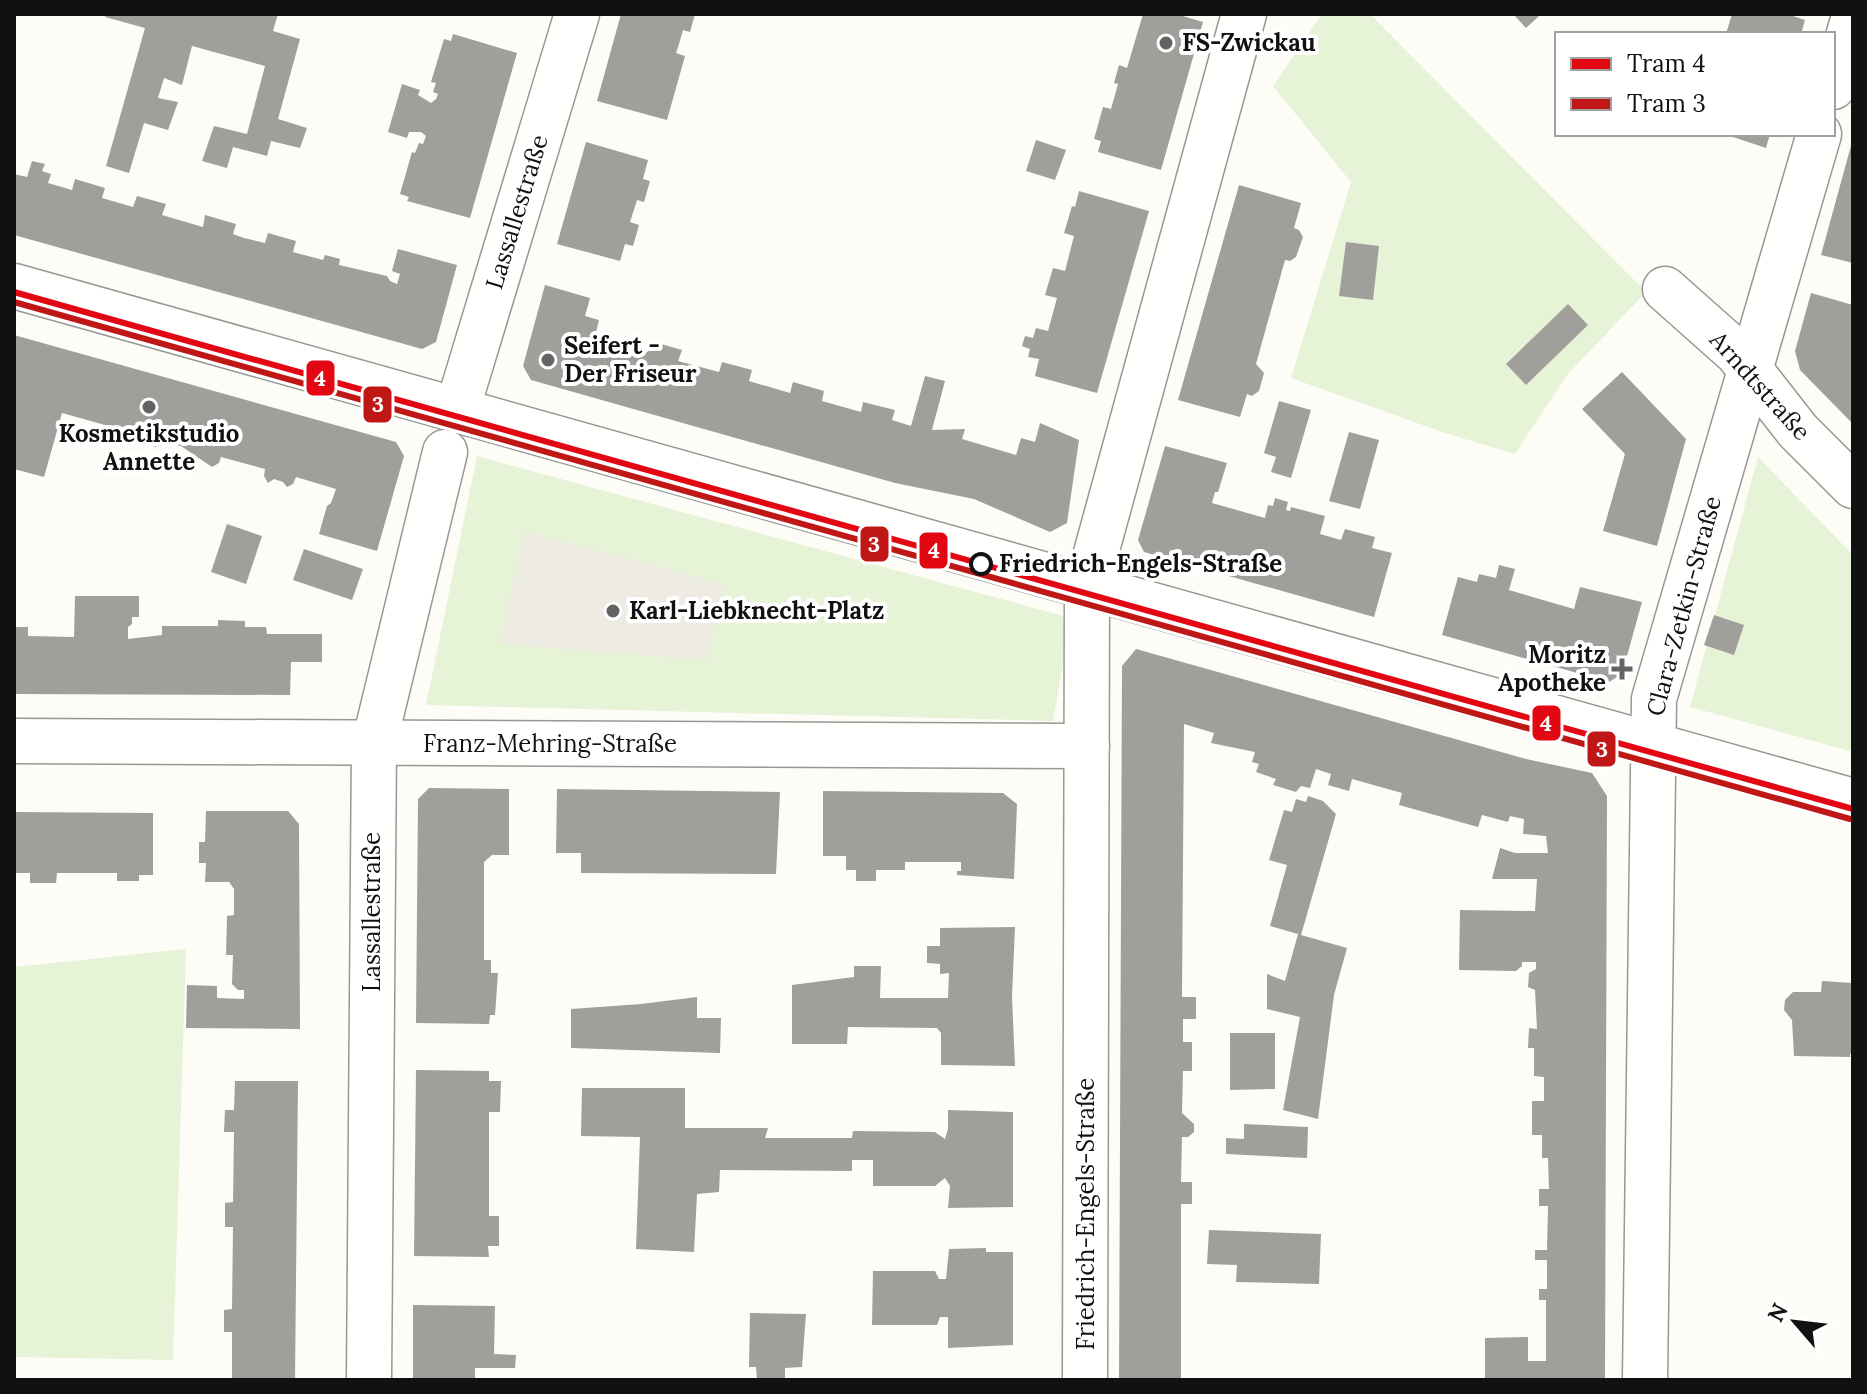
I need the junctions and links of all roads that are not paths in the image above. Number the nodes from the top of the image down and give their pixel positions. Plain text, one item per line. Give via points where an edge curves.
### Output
1 (577, 14) edge
2 (1244, 14) edge
3 (1853, 20) edge
4 (1835, 80) edge
5 (1818, 136) edge
6 (14, 286) edge
7 (1665, 289) dead end
8 (1750, 369) junction
9 (457, 410) junction
10 (445, 452) dead end
11 (1853, 486) edge
12 (1087, 586) junction
13 (14, 741) edge
14 (374, 744) junction
15 (1652, 745) junction
16 (1087, 746) junction
17 (1853, 801) edge
18 (369, 1380) edge
19 (1085, 1380) edge
20 (1645, 1380) edge

1 - 9 street, Lassallestraße
2 - 12 street, Friedrich-Engels-Straße
3 - 4 street
5 - 8 street, Clara-Zetkin-Straße
6 - 9 street
7 - 8 street, Arndtstraße
8 - 11 street, Arndtstraße via 1798,431
8 - 15 street, Clara-Zetkin-Straße via 1654,699
9 - 12 street
10 - 14 street, Lassallestraße
12 - 15 street
12 - 16 street, Friedrich-Engels-Straße
13 - 14 street, Franz-Mehring-Straße
14 - 16 street, Franz-Mehring-Straße
14 - 18 street, Lassallestraße
15 - 17 street
15 - 20 street, Clara-Zetkin-Straße
16 - 19 street, Friedrich-Engels-Straße

